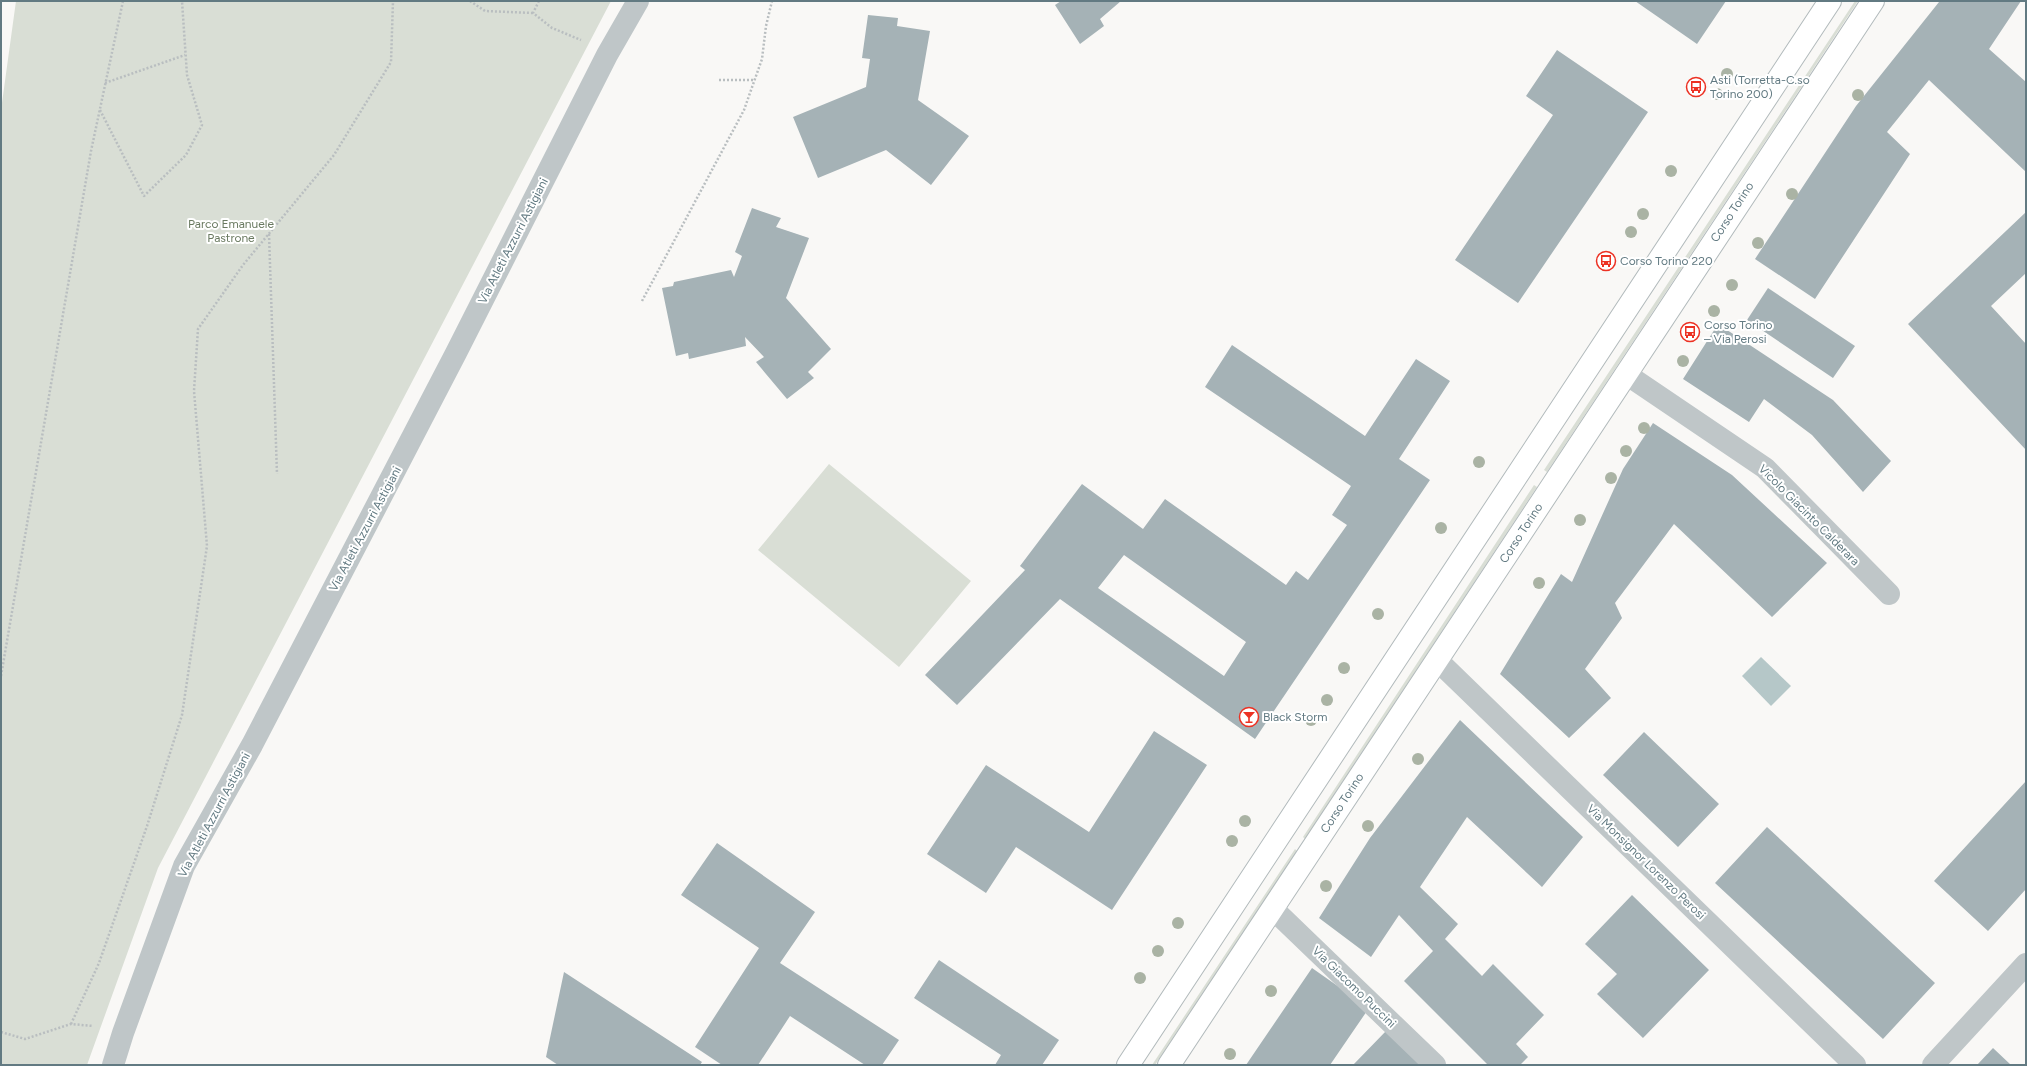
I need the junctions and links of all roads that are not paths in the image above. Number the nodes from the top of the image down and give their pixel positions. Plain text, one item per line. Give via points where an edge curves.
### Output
1 (638, 1) edge
2 (1830, 1) edge
3 (1872, 1) edge
4 (1626, 374) junction
5 (1888, 594) dead end
6 (1437, 660) junction
7 (1273, 909) junction
8 (2026, 964) edge
9 (113, 1065) edge
10 (1128, 1065) edge
11 (1169, 1065) edge
12 (1435, 1065) edge
13 (1855, 1065) edge
14 (1933, 1065) edge

1 - 9 street, Via Atleti Azzurri Astigiani via 607,55 456,353 252,745 184,866
2 - 10 main road
3 - 4 main road, Corso Torino
4 - 5 street, Vicolo Giacinto Calderara via 1765,468
4 - 6 main road, Corso Torino
6 - 7 main road, Corso Torino
6 - 13 street, Via Monsignor Lorenzo Perosi
7 - 11 main road, Corso Torino
7 - 12 street, Via Giacomo Puccini
8 - 14 street

